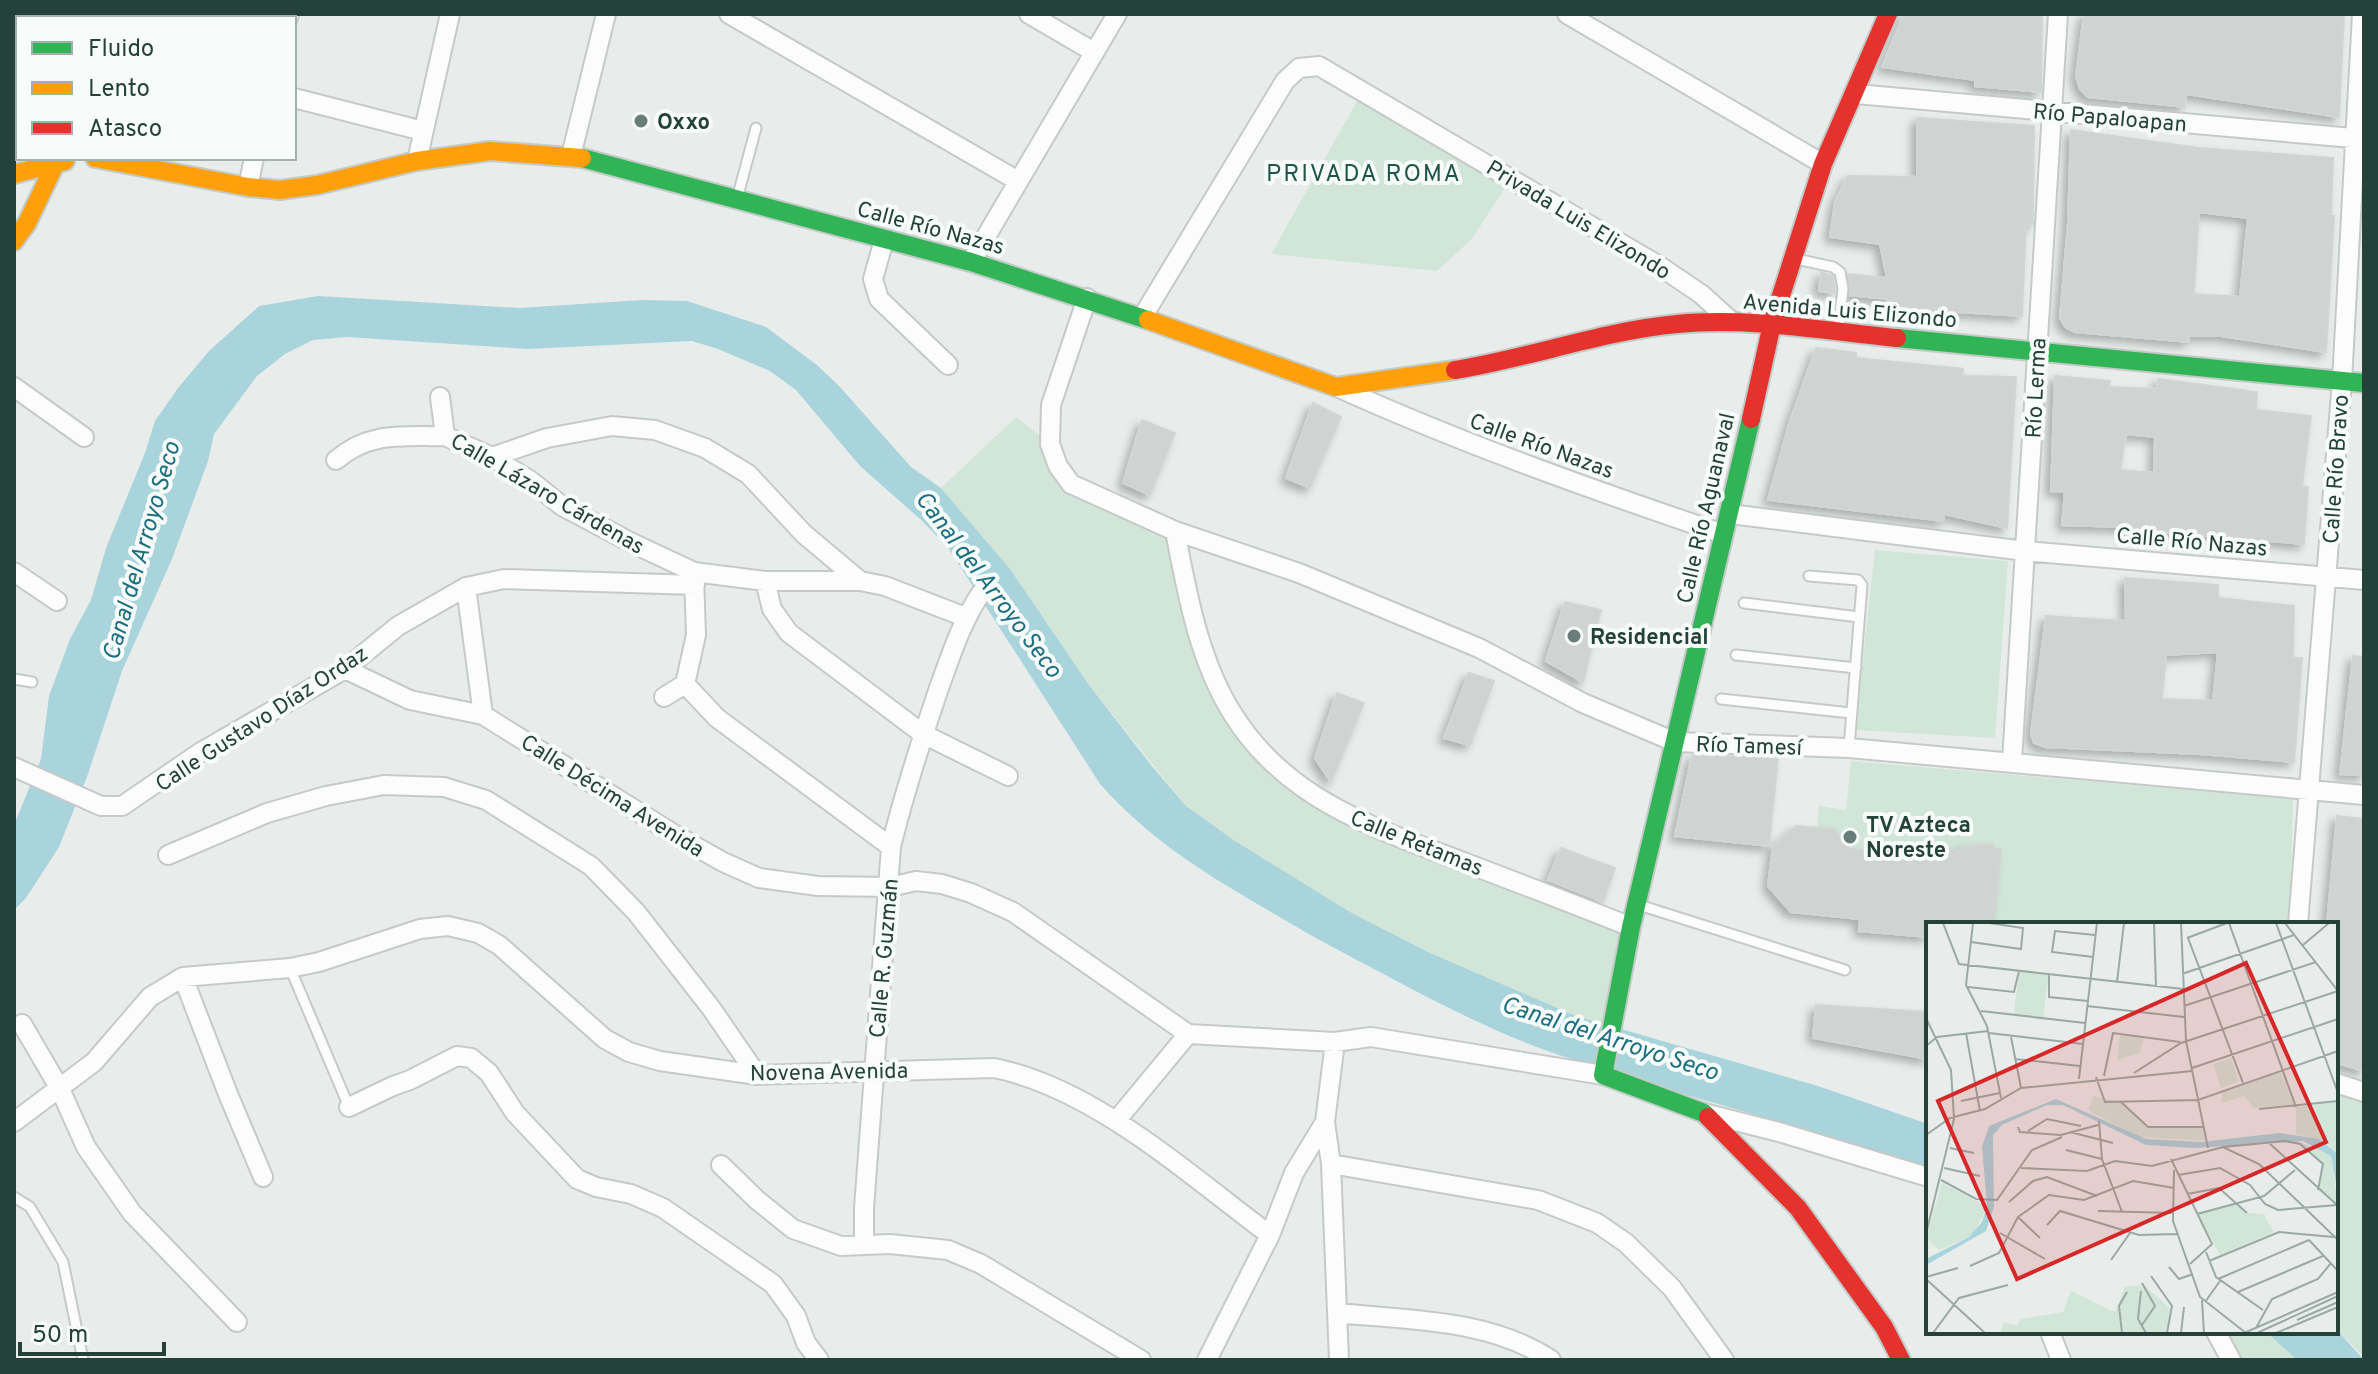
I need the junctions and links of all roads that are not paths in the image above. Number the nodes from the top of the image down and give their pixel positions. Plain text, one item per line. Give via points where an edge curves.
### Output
1 (450, 14) edge
2 (606, 14) edge
3 (729, 14) edge
4 (1029, 14) edge
5 (1117, 14) edge
6 (1567, 14) edge
7 (1888, 14) edge
8 (2058, 14) edge
9 (2362, 14) edge
10 (1094, 52) junction
11 (1856, 94) junction
12 (296, 99) edge
13 (2054, 112) junction
14 (756, 128) dead end
15 (423, 131) junction
16 (2359, 138) edge
17 (571, 156) junction
18 (106, 160) edge
19 (254, 160) edge
20 (57, 161) edge
21 (417, 161) junction
22 (1823, 164) junction
23 (14, 174) edge
24 (1018, 181) junction
25 (248, 187) junction
26 (738, 198) junction
27 (20, 217) edge
28 (884, 240) junction
29 (14, 241) edge
30 (1793, 258) junction
31 (971, 262) junction
32 (1087, 298) junction
33 (1143, 316) junction
34 (1732, 322) junction
35 (1772, 324) junction
36 (1838, 331) junction
37 (2037, 351) junction
38 (948, 365) dead end
39 (2342, 381) junction
40 (2364, 383) edge
41 (14, 387) edge
42 (1336, 387) junction
43 (440, 397) dead end
44 (445, 436) junction
45 (84, 437) dead end
46 (492, 457) junction
47 (336, 460) dead end
48 (1730, 514) junction
49 (1175, 531) junction
50 (1723, 534) junction
51 (2025, 551) junction
52 (14, 572) edge
53 (1809, 576) dead end
54 (2326, 576) junction
55 (695, 578) junction
56 (2364, 580) edge
57 (765, 581) junction
58 (860, 581) junction
59 (466, 587) junction
60 (981, 593) dead end
61 (57, 601) dead end
62 (1744, 603) dead end
63 (965, 617) junction
64 (1859, 617) junction
65 (1736, 655) dead end
66 (1856, 668) junction
67 (345, 669) junction
68 (14, 679) edge
69 (32, 682) dead end
70 (685, 684) junction
71 (664, 697) dead end
72 (1721, 699) dead end
73 (1851, 713) junction
74 (483, 715) junction
75 (923, 734) junction
76 (1675, 742) junction
77 (1849, 748) junction
78 (2012, 761) junction
79 (14, 767) edge
80 (1008, 776) dead end
81 (2309, 790) junction
82 (2364, 795) edge
83 (891, 847) junction
84 (168, 855) dead end
85 (890, 887) junction
86 (1636, 904) junction
87 (2298, 922) edge
88 (1631, 927) junction
89 (290, 968) junction
90 (1845, 970) dead end
91 (183, 977) junction
92 (22, 1024) dead end
93 (1188, 1034) junction
94 (1335, 1042) junction
95 (873, 1070) junction
96 (1604, 1071) junction
97 (757, 1075) junction
98 (2338, 1084) edge
99 (60, 1089) junction
100 (2364, 1092) edge
101 (349, 1107) joint
102 (1704, 1113) junction
103 (1116, 1121) junction
104 (14, 1122) edge
105 (1325, 1122) junction
106 (1331, 1164) junction
107 (721, 1165) dead end
108 (1926, 1176) edge
109 (263, 1177) dead end
110 (14, 1197) edge
111 (1270, 1235) junction
112 (864, 1244) junction
113 (1337, 1313) junction
114 (237, 1322) dead end
115 (2051, 1334) edge
116 (2217, 1334) edge
117 (810, 1358) edge
118 (83, 1360) edge
119 (1141, 1360) edge
120 (1207, 1360) edge
121 (1339, 1360) edge
122 (1551, 1360) edge
123 (1724, 1360) edge
124 (1901, 1360) edge
125 (2061, 1360) edge
126 (2231, 1360) edge

1 - 15 street
2 - 17 street
3 - 24 street
4 - 10 street
5 - 10 street
6 - 22 street
7 - 11 street, Calle Río Aguanaval
8 - 13 street, Río Lerma
9 - 16 street, Calle Río Bravo
10 - 24 street
11 - 13 street, Río Papaloapan
11 - 22 street, Calle Río Aguanaval
12 - 15 street
13 - 16 street, Río Papaloapan
13 - 37 street, Río Lerma
14 - 26 lane
15 - 21 street
16 - 39 street, Calle Río Bravo
17 - 21 street, Calle Río Nazas via 490,151
17 - 26 street, Calle Río Nazas
18 - 25 street, Calle Río Nazas
19 - 25 street
20 - 23 street
20 - 27 street
21 - 25 street, Calle Río Nazas via 317,185
22 - 30 street, Calle Río Aguanaval
24 - 31 street
26 - 28 street, Calle Río Nazas
27 - 29 street
28 - 31 street, Calle Río Nazas
28 - 38 street via 873,279 879,299
30 - 35 street, Calle Río Aguanaval
30 - 36 lane via 1840,272
31 - 32 street, Calle Río Nazas
32 - 33 street, Calle Río Nazas
32 - 49 street, Río Tamesí via 1051,405 1050,444 1058,466 1071,484
33 - 34 street, Privada Luis Elizondo via 1285,81 1299,68 1319,66 1661,267
33 - 42 street, Calle Río Nazas
34 - 35 street, Avenida Luis Elizondo
34 - 42 street, Avenida Luis Elizondo via 1624,332 1488,365
35 - 36 street, Avenida Luis Elizondo
35 - 48 street, Calle Río Aguanaval
36 - 37 street, Avenida Luis Elizondo
37 - 39 street, Avenida Luis Elizondo
37 - 51 street, Río Lerma
39 - 40 street, Avenida Luis Elizondo
39 - 54 street, Calle Río Bravo
41 - 45 street
42 - 50 street, Calle Río Nazas via 1534,468
43 - 44 street, Calle Lázaro Cárdenas
44 - 46 street, Calle Lázaro Cárdenas
44 - 47 street via 380,438 353,445
46 - 55 street, Calle Lázaro Cárdenas via 562,506
46 - 58 street via 547,438 612,426 655,430 705,448 748,474 804,534
48 - 50 street, Calle Río Aguanaval
48 - 51 street, Calle Río Nazas
49 - 76 street, Río Tamesí via 1299,573 1479,648 1583,703
49 - 88 street, Calle Retamas via 1187,596 1211,673 1234,717 1277,768 1355,820
50 - 76 street, Calle Río Aguanaval
51 - 54 street, Calle Río Nazas
51 - 78 street, Río Lerma
52 - 61 street
53 - 64 lane via 1861,583
54 - 56 street, Calle Río Nazas
54 - 81 street, Calle Río Bravo
55 - 57 street, Calle Lázaro Cárdenas
55 - 59 street, Calle Gustavo Díaz Ordaz via 504,579
55 - 70 street via 696,635
57 - 58 street, Calle Lázaro Cárdenas
57 - 75 street via 772,609 789,633
58 - 63 street, Calle Lázaro Cárdenas
59 - 67 street, Calle Gustavo Díaz Ordaz via 398,626
59 - 74 street
60 - 63 street, Calle R. Guzmán
62 - 64 lane
63 - 75 street, Calle R. Guzmán
64 - 66 lane
65 - 66 lane
66 - 73 lane
67 - 74 street, Calle Décima Avenida via 410,700
67 - 79 street, Calle Gustavo Díaz Ordaz via 201,752 122,806 101,806
68 - 69 lane
70 - 71 street
70 - 83 street via 717,718
72 - 73 lane
73 - 77 lane
74 - 85 street, Calle Décima Avenida via 672,833 747,873 818,886
75 - 80 street
75 - 83 street, Calle R. Guzmán
76 - 77 street, Río Tamesí
76 - 86 street, Calle Río Aguanaval
77 - 78 street, Río Tamesí
78 - 81 street, Río Tamesí
81 - 82 street, Río Tamesí
81 - 87 street, Calle Río Bravo
83 - 85 street, Calle R. Guzmán
84 - 97 street via 267,813 384,785 444,787 486,800 591,866 636,912
85 - 93 street, Calle Décima Avenida via 916,881 942,884 1013,912
85 - 95 street, Calle R. Guzmán
86 - 88 street, Calle Río Aguanaval
86 - 90 lane
88 - 96 street, Calle Río Aguanaval
89 - 91 street, Novena Avenida
89 - 97 street, Novena Avenida via 420,929 448,926 499,945 605,1039 629,1052
89 - 101 lane
91 - 99 street, Novena Avenida via 150,997 94,1062
91 - 109 street
92 - 99 street
93 - 94 street
93 - 103 street
94 - 96 street via 1371,1037
94 - 105 street
95 - 97 street, Novena Avenida
95 - 103 street, Novena Avenida via 994,1068 1024,1074
95 - 112 street, Calle R. Guzmán
96 - 102 street
98 - 100 street
99 - 104 street, Novena Avenida
99 - 114 street via 86,1147 132,1213
101 - 117 street via 457,1056 471,1058 577,1179 663,1208 773,1284 796,1316
102 - 108 street
102 - 124 street via 1798,1208 1884,1327
103 - 111 street, Novena Avenida
105 - 106 street
105 - 111 street via 1294,1173
106 - 113 street
106 - 123 street via 1538,1200 1597,1223 1672,1288
107 - 112 street via 793,1229 841,1246
110 - 118 lane via 30,1207 63,1262
111 - 120 street
112 - 119 street via 948,1250 970,1259
113 - 121 street
113 - 122 street via 1478,1330 1527,1344
115 - 125 street
116 - 126 street

